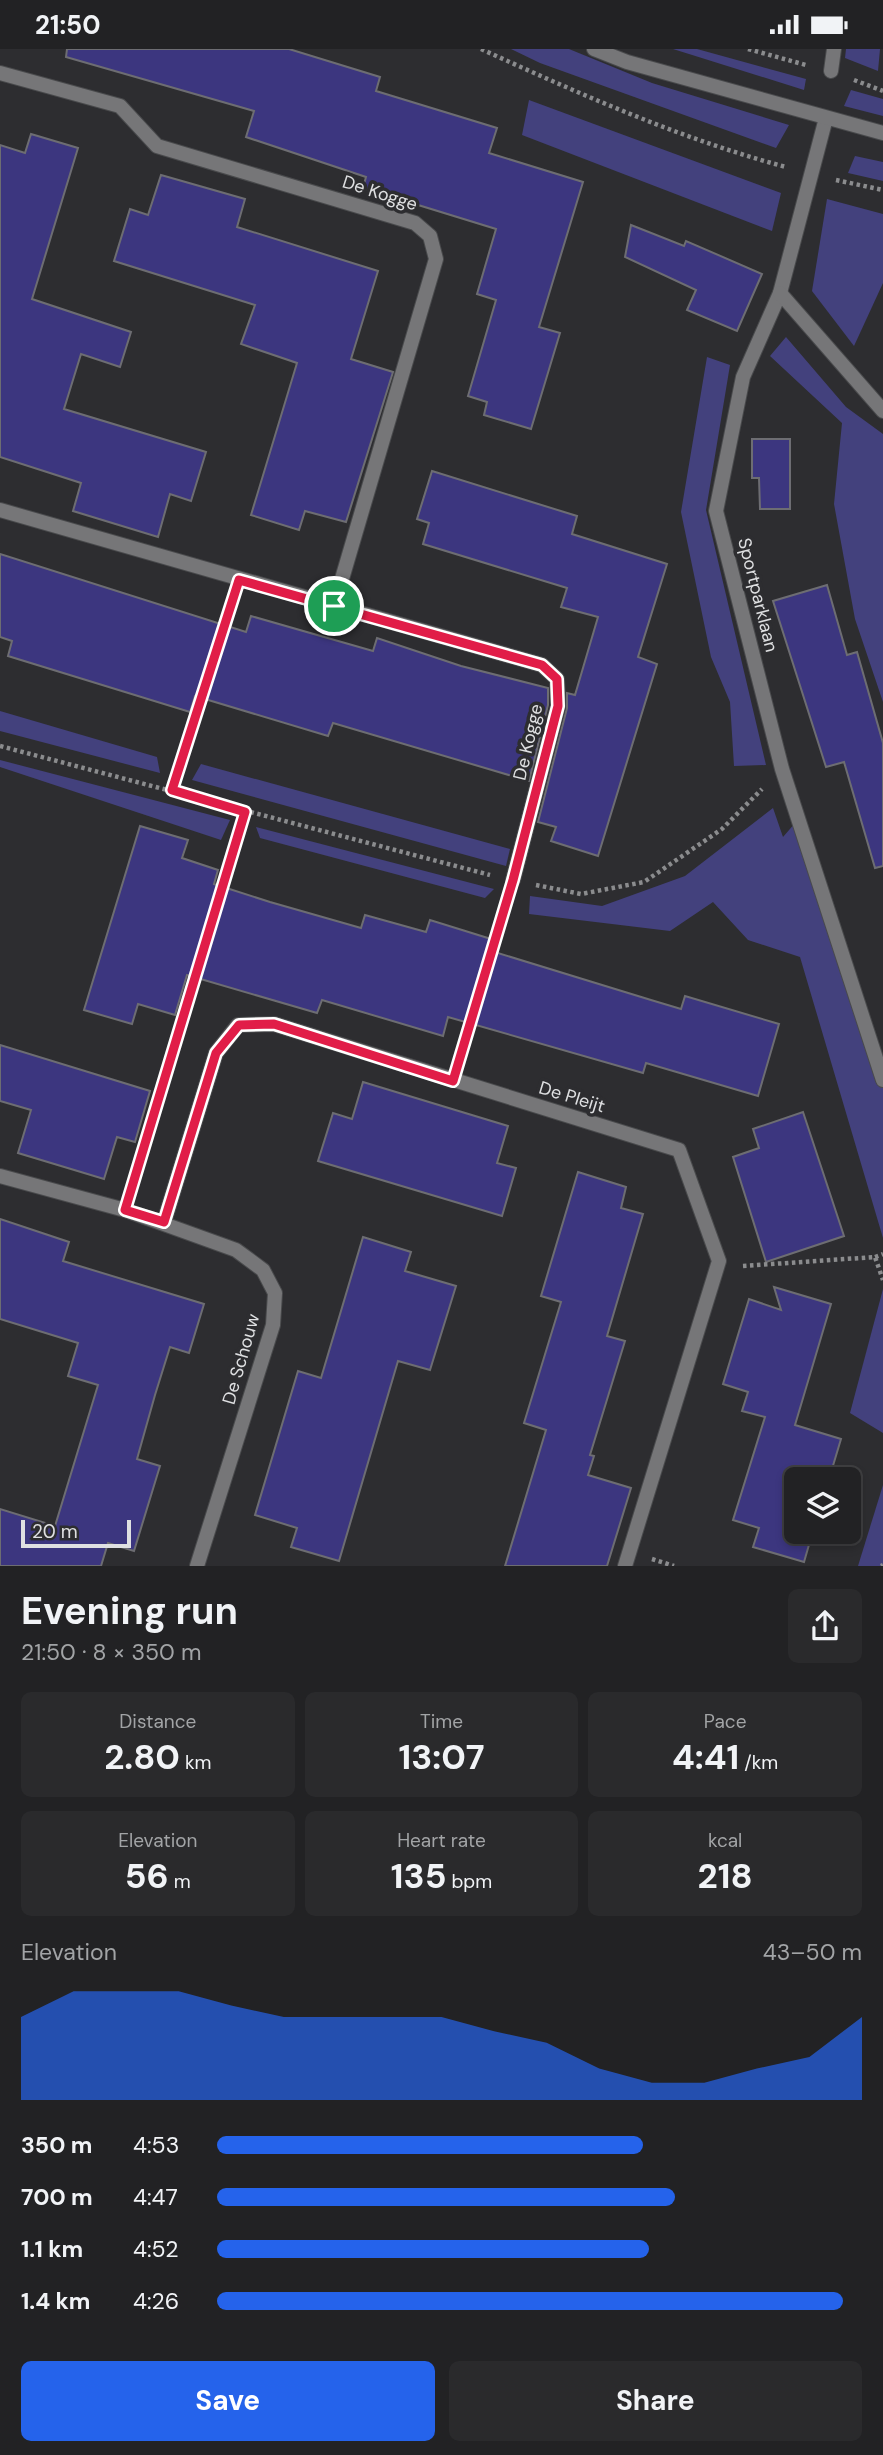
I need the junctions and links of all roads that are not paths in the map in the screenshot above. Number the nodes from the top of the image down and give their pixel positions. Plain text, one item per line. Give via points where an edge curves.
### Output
1 (594, 49) edge
2 (834, 49) edge
3 (831, 71) dead end
4 (0, 73) edge
5 (826, 118) junction
6 (883, 133) edge
7 (780, 293) junction
8 (883, 411) edge
9 (0, 510) edge
10 (334, 606) junction
11 (513, 880) road end
12 (883, 1080) edge
13 (0, 1176) edge
14 (164, 1222) junction
15 (197, 1566) edge
16 (625, 1566) edge

1 - 5 street
2 - 3 street
4 - 10 street, De Kogge via 120,106 158,146 415,223 430,236 436,259
5 - 6 street
5 - 7 street, Sportparklaan
7 - 8 street
7 - 12 street, Sportparklaan via 743,377 716,511 782,769
9 - 10 street, De Kogge
10 - 11 street, De Kogge via 542,665 557,679 558,706
13 - 14 street, De Schouw
14 - 15 street, De Schouw via 236,1250 263,1269 275,1293 273,1325
14 - 16 street, De Pleijt via 216,1053 239,1025 274,1024 679,1150 719,1261

